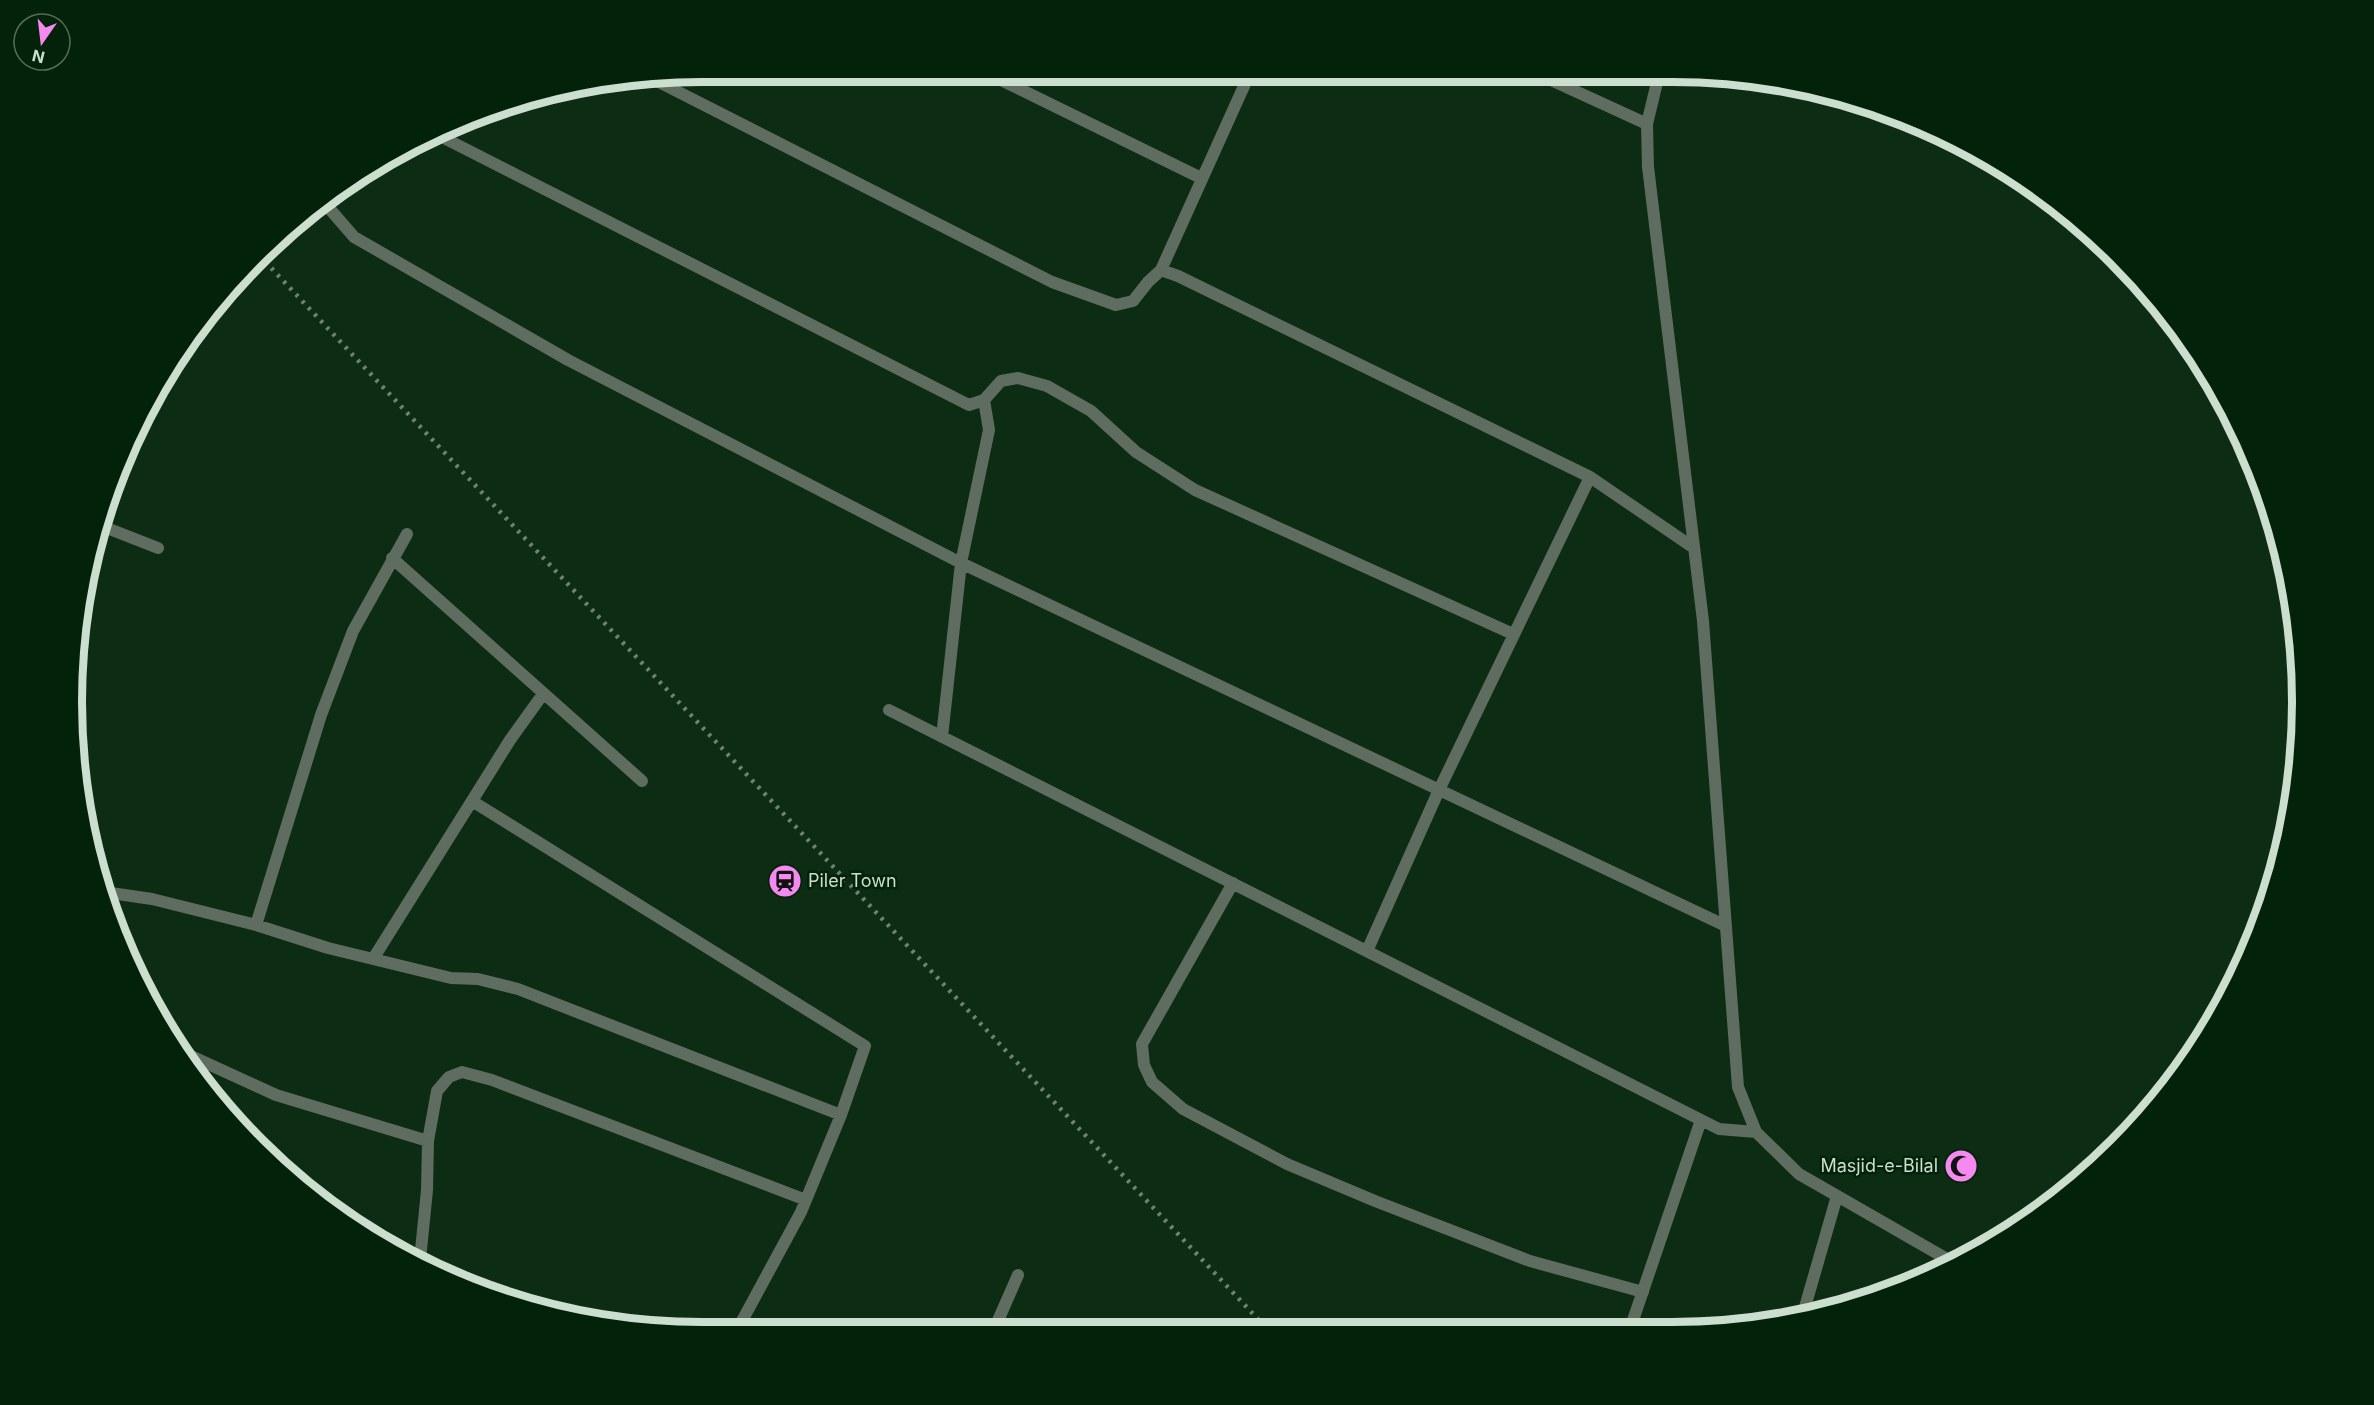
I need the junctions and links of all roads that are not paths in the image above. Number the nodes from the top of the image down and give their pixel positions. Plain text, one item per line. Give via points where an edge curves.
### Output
1 (1005, 82) edge
2 (1246, 82) edge
3 (1555, 82) edge
4 (1657, 82) edge
5 (663, 84) edge
6 (1647, 124) junction
7 (445, 139) edge
8 (1201, 178) junction
9 (329, 208) edge
10 (1161, 270) junction
11 (984, 400) junction
12 (1590, 477) junction
13 (108, 528) edge
14 (407, 534) dead end
15 (158, 548) dead end
16 (1694, 548) junction
17 (392, 558) junction
18 (961, 563) junction
19 (1514, 634) junction
20 (543, 694) junction
21 (889, 710) dead end
22 (942, 737) junction
23 (642, 781) dead end
24 (1439, 790) junction
25 (472, 801) junction
26 (1233, 883) junction
27 (113, 893) edge
28 (256, 925) junction
29 (1726, 926) junction
30 (1367, 951) junction
31 (373, 959) junction
32 (195, 1058) edge
33 (841, 1115) junction
34 (1701, 1119) junction
35 (1756, 1132) junction
36 (428, 1141) junction
37 (1837, 1196) junction
38 (806, 1200) junction
39 (421, 1255) edge
40 (1947, 1259) edge
41 (1018, 1275) dead end
42 (1643, 1292) junction
43 (1805, 1308) edge
44 (741, 1322) edge
45 (997, 1322) edge
46 (1632, 1322) edge

1 - 8 street
2 - 8 street
3 - 6 street
4 - 6 street
5 - 10 street via 1052,282 1116,305 1133,300
6 - 16 street via 1648,166
7 - 11 street via 969,405
8 - 10 street
9 - 18 street via 354,237 568,360
10 - 12 street
11 - 18 street via 989,430
11 - 19 street via 1001,381 1018,378 1047,386 1090,411 1136,452 1195,490
12 - 16 street
12 - 19 street
13 - 15 street
14 - 17 street
16 - 29 street
17 - 20 street
17 - 28 street via 353,631 321,715
18 - 22 street
18 - 24 street
19 - 24 street
20 - 23 street
20 - 25 street
21 - 22 street
22 - 26 street
24 - 29 street
24 - 30 street
25 - 31 street
25 - 33 street via 865,1046
26 - 30 street
26 - 42 street via 1142,1044 1144,1065 1152,1082 1183,1109 1298,1169 1530,1261
27 - 28 street
28 - 31 street
29 - 35 street via 1738,1087
30 - 34 street
31 - 33 street via 518,989
32 - 36 street via 276,1095
33 - 38 street
34 - 35 street via 1719,1129
34 - 42 street
35 - 37 street via 1799,1174
36 - 38 street via 437,1091 449,1077 462,1072
36 - 39 street
37 - 40 street
37 - 43 street
38 - 44 street
41 - 45 street
42 - 46 street

